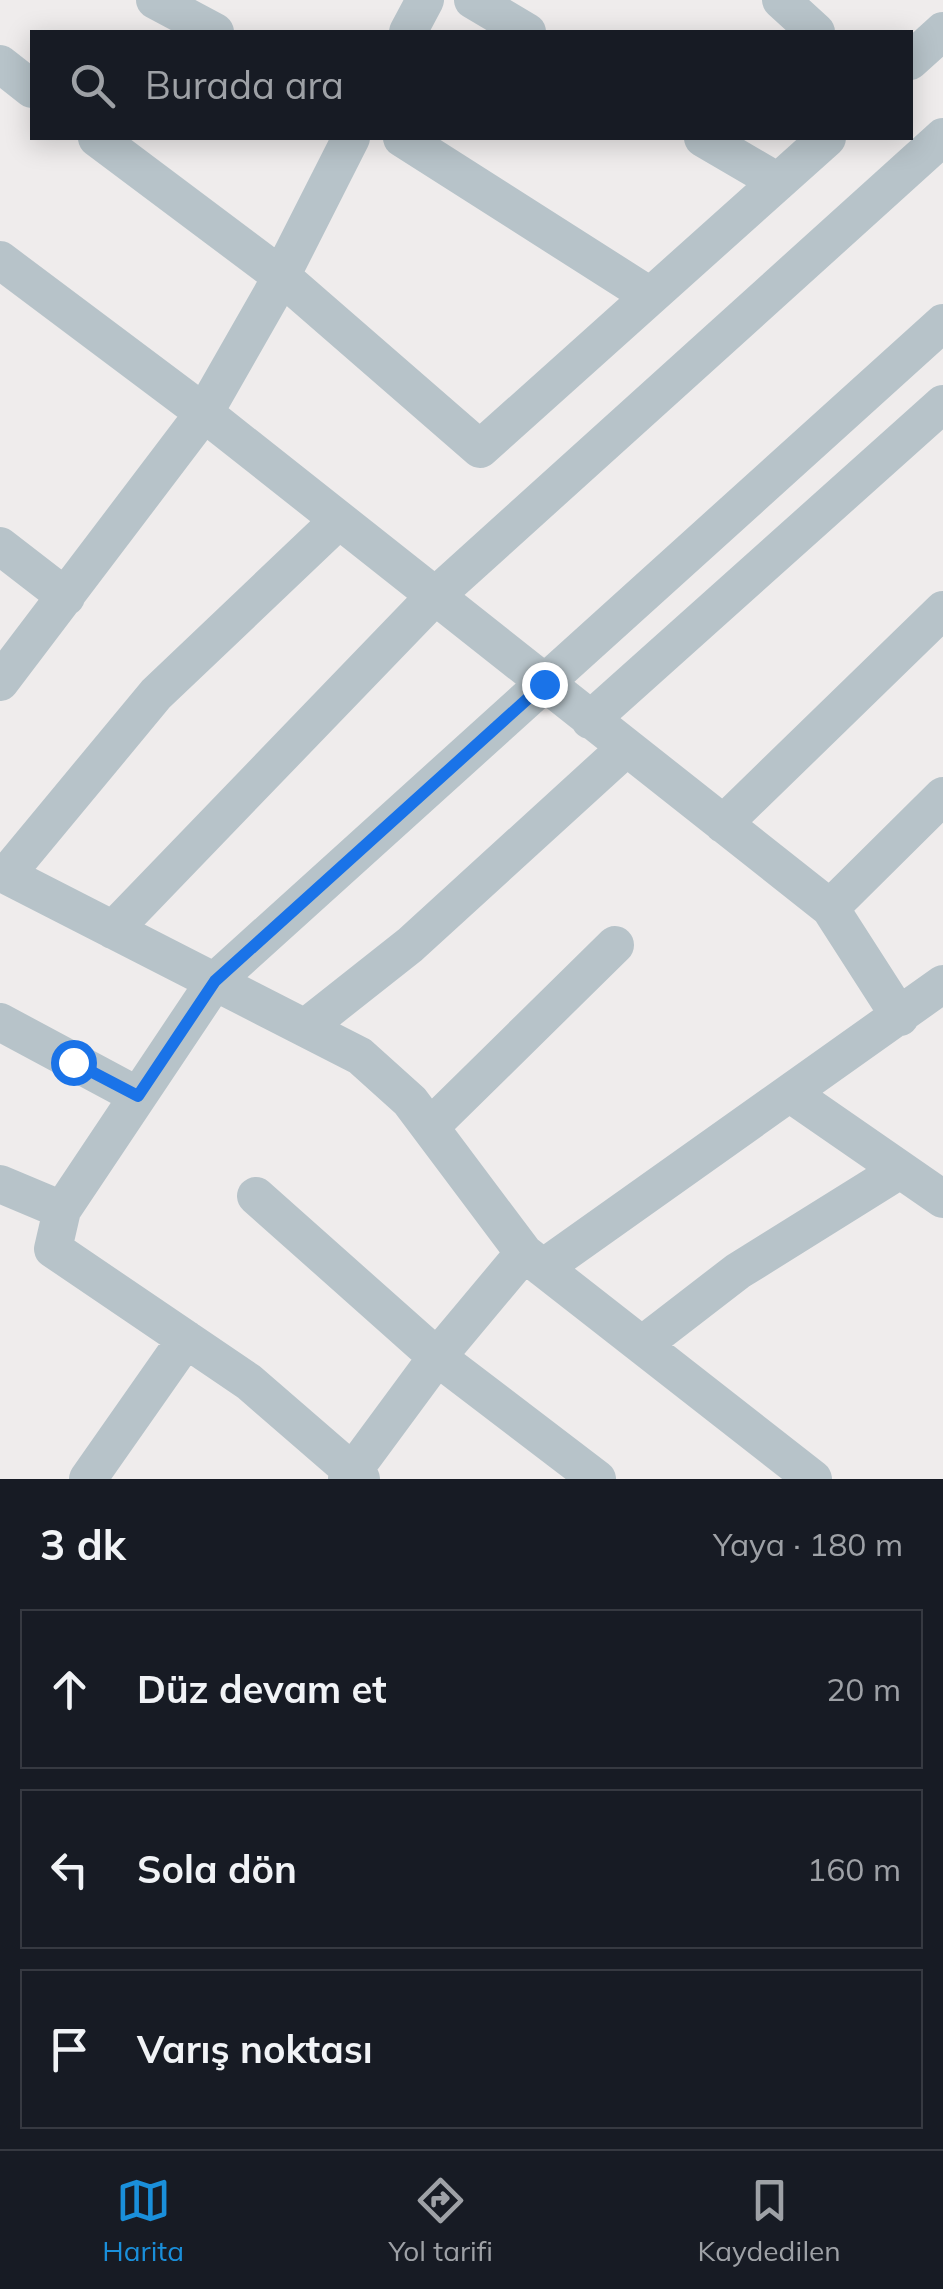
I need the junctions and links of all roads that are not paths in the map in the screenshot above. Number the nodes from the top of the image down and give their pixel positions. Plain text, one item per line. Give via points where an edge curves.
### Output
1 (155, 0) edge
2 (426, 0) edge
3 (473, 0) edge
4 (781, 0) edge
5 (211, 30) edge
6 (409, 30) edge
7 (525, 30) edge
8 (814, 30) edge
9 (943, 32) edge
10 (913, 59) edge
11 (0, 64) edge
12 (30, 87) edge
13 (101, 140) edge
14 (350, 140) edge
15 (405, 140) edge
16 (706, 140) edge
17 (825, 140) edge
18 (931, 146) edge
19 (778, 182) junction
20 (0, 260) edge
21 (282, 276) junction
22 (650, 296) junction
23 (943, 323) edge
24 (943, 404) edge
25 (204, 413) junction
26 (338, 520) junction
27 (0, 546) edge
28 (434, 596) junction
29 (66, 597) junction
30 (943, 610) edge
31 (0, 682) edge
32 (544, 684) junction
33 (590, 720) junction
34 (626, 748) junction
35 (943, 796) edge
36 (723, 824) junction
37 (3, 873) edge
38 (830, 908) junction
39 (113, 930) junction
40 (614, 945) dead end
41 (215, 981) junction
42 (940, 990) edge
43 (900, 1016) junction
44 (0, 1022) edge
45 (306, 1028) junction
46 (790, 1094) junction
47 (138, 1096) junction
48 (430, 1127) junction
49 (900, 1170) junction
50 (0, 1184) edge
51 (256, 1196) dead end
52 (943, 1199) edge
53 (62, 1210) junction
54 (533, 1260) junction
55 (186, 1339) junction
56 (642, 1345) junction
57 (437, 1357) junction
58 (353, 1477) edge
59 (88, 1479) edge
60 (597, 1479) edge
61 (814, 1479) edge

1 - 5 street
2 - 6 street
3 - 7 street
4 - 8 street
9 - 10 street
11 - 12 street
13 - 21 street
14 - 21 street
15 - 22 street
16 - 19 street
17 - 19 street
18 - 28 street
19 - 22 street
20 - 25 street
21 - 22 street via 480,449
21 - 25 street
23 - 32 street
24 - 33 street
25 - 26 street
25 - 29 street
26 - 28 street
26 - 37 street via 156,694
27 - 29 street
28 - 32 street
28 - 39 street
29 - 31 street
30 - 36 street
32 - 33 street
32 - 41 street
33 - 34 street
34 - 36 street
34 - 45 street via 410,945
35 - 38 street
36 - 38 street
37 - 39 street
38 - 43 street
39 - 41 street
40 - 48 street
41 - 45 street
41 - 47 street
42 - 43 street
43 - 46 street
44 - 47 street
45 - 48 street via 360,1056
46 - 49 street
46 - 54 street
47 - 53 street
48 - 54 street
49 - 52 street
49 - 56 street via 738,1271
50 - 53 street
51 - 57 street
53 - 55 street via 53,1248
54 - 56 street
54 - 57 street
55 - 58 street via 249,1382
55 - 59 street
56 - 61 street
57 - 58 street
57 - 60 street

